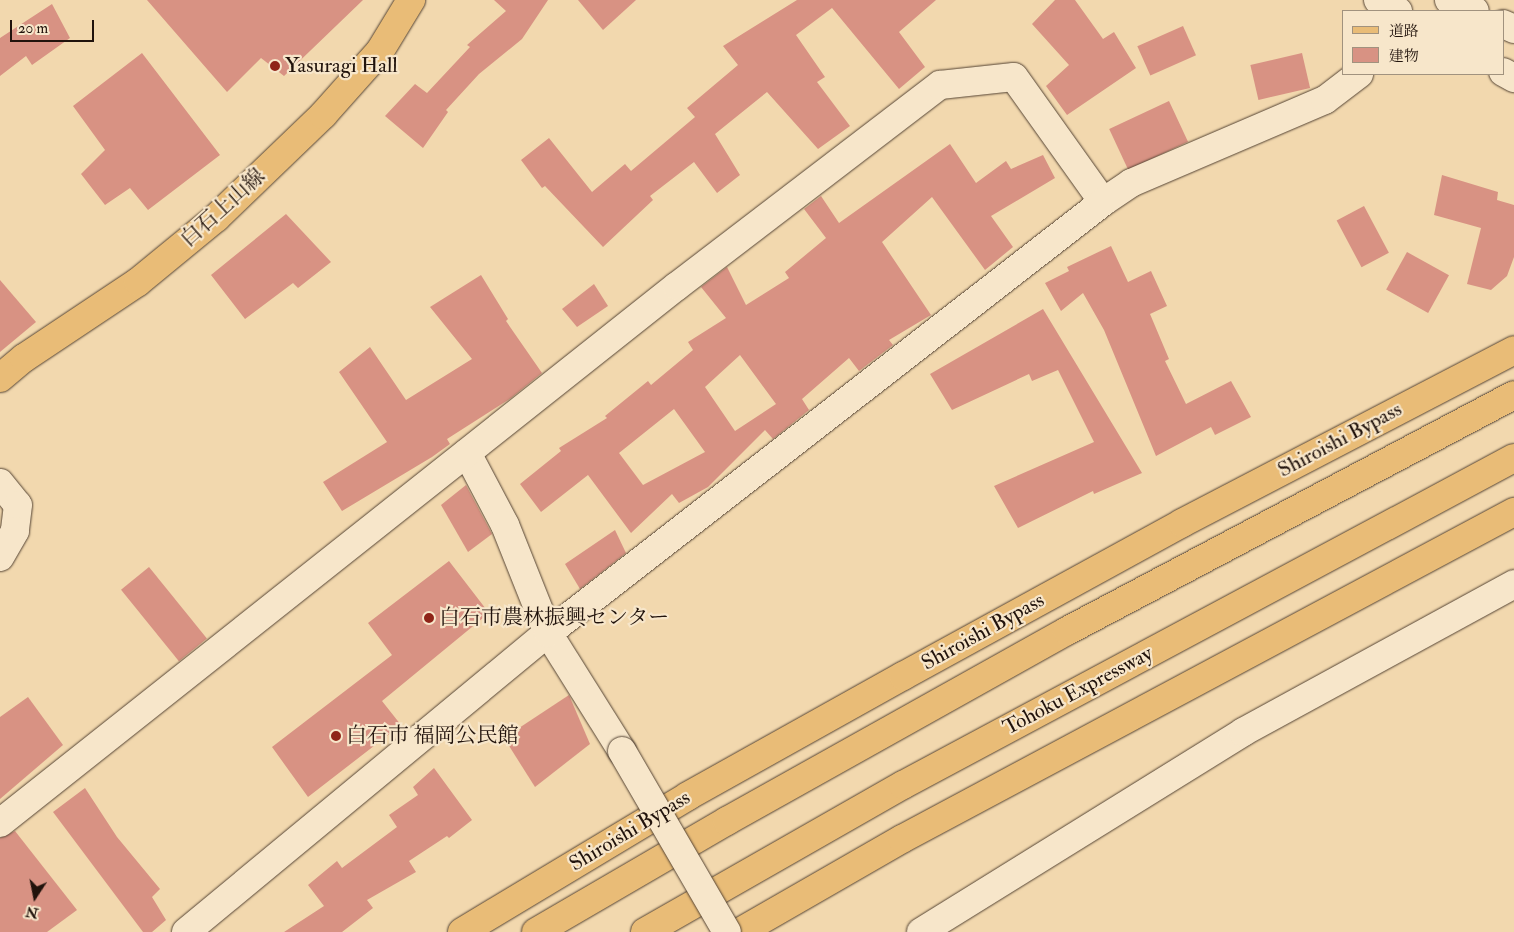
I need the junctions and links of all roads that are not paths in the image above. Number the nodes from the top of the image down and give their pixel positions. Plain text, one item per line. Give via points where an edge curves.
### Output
1 (411, 0) edge
2 (1378, 0) edge
3 (1449, 0) edge
4 (1396, 10) edge
5 (1473, 10) edge
6 (1357, 75) edge
7 (1103, 202) junction
8 (1514, 350) edge
9 (0, 378) edge
10 (1514, 395) edge
11 (468, 453) junction
12 (1514, 458) edge
13 (0, 483) edge
14 (1514, 512) edge
15 (0, 557) edge
16 (1514, 584) edge
17 (548, 633) junction
18 (0, 823) edge
19 (186, 932) edge
20 (462, 932) edge
21 (536, 932) edge
22 (645, 932) edge
23 (727, 932) edge
24 (740, 932) edge
25 (921, 932) edge

1 - 9 main road, 白石上山線 via 380,51 323,115 216,218 138,282 24,358
2 - 4 street
3 - 5 street
6 - 7 street via 1325,100 1130,183
7 - 11 street via 1014,77 940,84 677,286
7 - 17 street
8 - 20 main road, Shiroishi Bypass via 1182,523 904,676 688,796
10 - 21 main road, Shiroishi Bypass via 1067,631
11 - 17 street via 506,525
11 - 18 street
12 - 22 main road, Tohoku Expressway via 903,785
13 - 15 street via 18,505 16,531
14 - 24 main road via 902,839
16 - 25 street via 1244,732
17 - 19 street
17 - 23 street, bridge via 622,750

